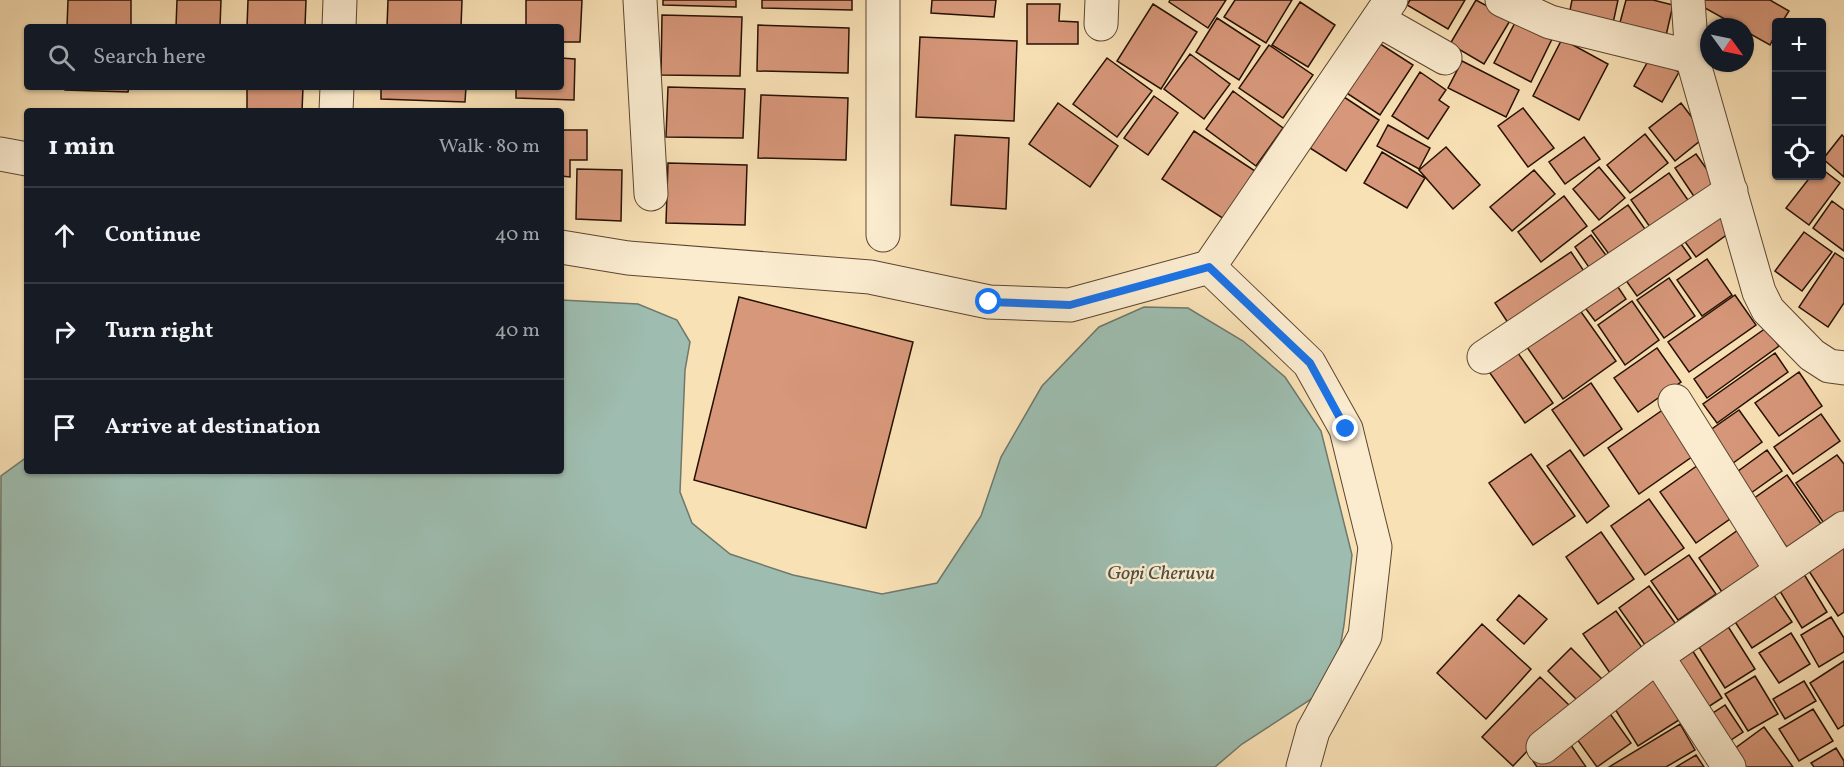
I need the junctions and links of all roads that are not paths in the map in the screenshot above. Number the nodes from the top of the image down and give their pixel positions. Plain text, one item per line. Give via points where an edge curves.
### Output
1 (340, 0) edge
2 (640, 0) edge
3 (883, 0) edge
4 (1502, 0) edge
5 (1688, 0) edge
6 (1384, 10) edge
7 (339, 24) edge
8 (1692, 57) junction
9 (1445, 58) dead end
10 (337, 90) edge
11 (336, 108) edge
12 (0, 154) edge
13 (24, 158) edge
14 (1731, 191) junction
15 (651, 194) dead end
16 (883, 235) dead end
17 (564, 247) edge
18 (1209, 267) junction
19 (1484, 357) dead end
20 (1844, 368) edge
21 (1675, 401) dead end
22 (1844, 528) edge
23 (1781, 570) junction
24 (1657, 656) junction
25 (1543, 747) dead end
26 (1303, 767) edge
27 (1729, 767) edge

1 - 7 street
2 - 15 street
3 - 16 street
4 - 8 street via 1550,22
5 - 8 street
6 - 9 street
6 - 18 street
8 - 14 street
10 - 11 street
12 - 13 street
14 - 19 street
14 - 20 street via 1759,292 1768,310 1812,355 1829,366
17 - 18 street via 628,258 870,277 989,302 1070,305
18 - 26 street via 1310,363 1346,429 1375,547 1365,636 1313,731
21 - 23 street
22 - 23 street
23 - 24 street
24 - 25 street
24 - 27 street

